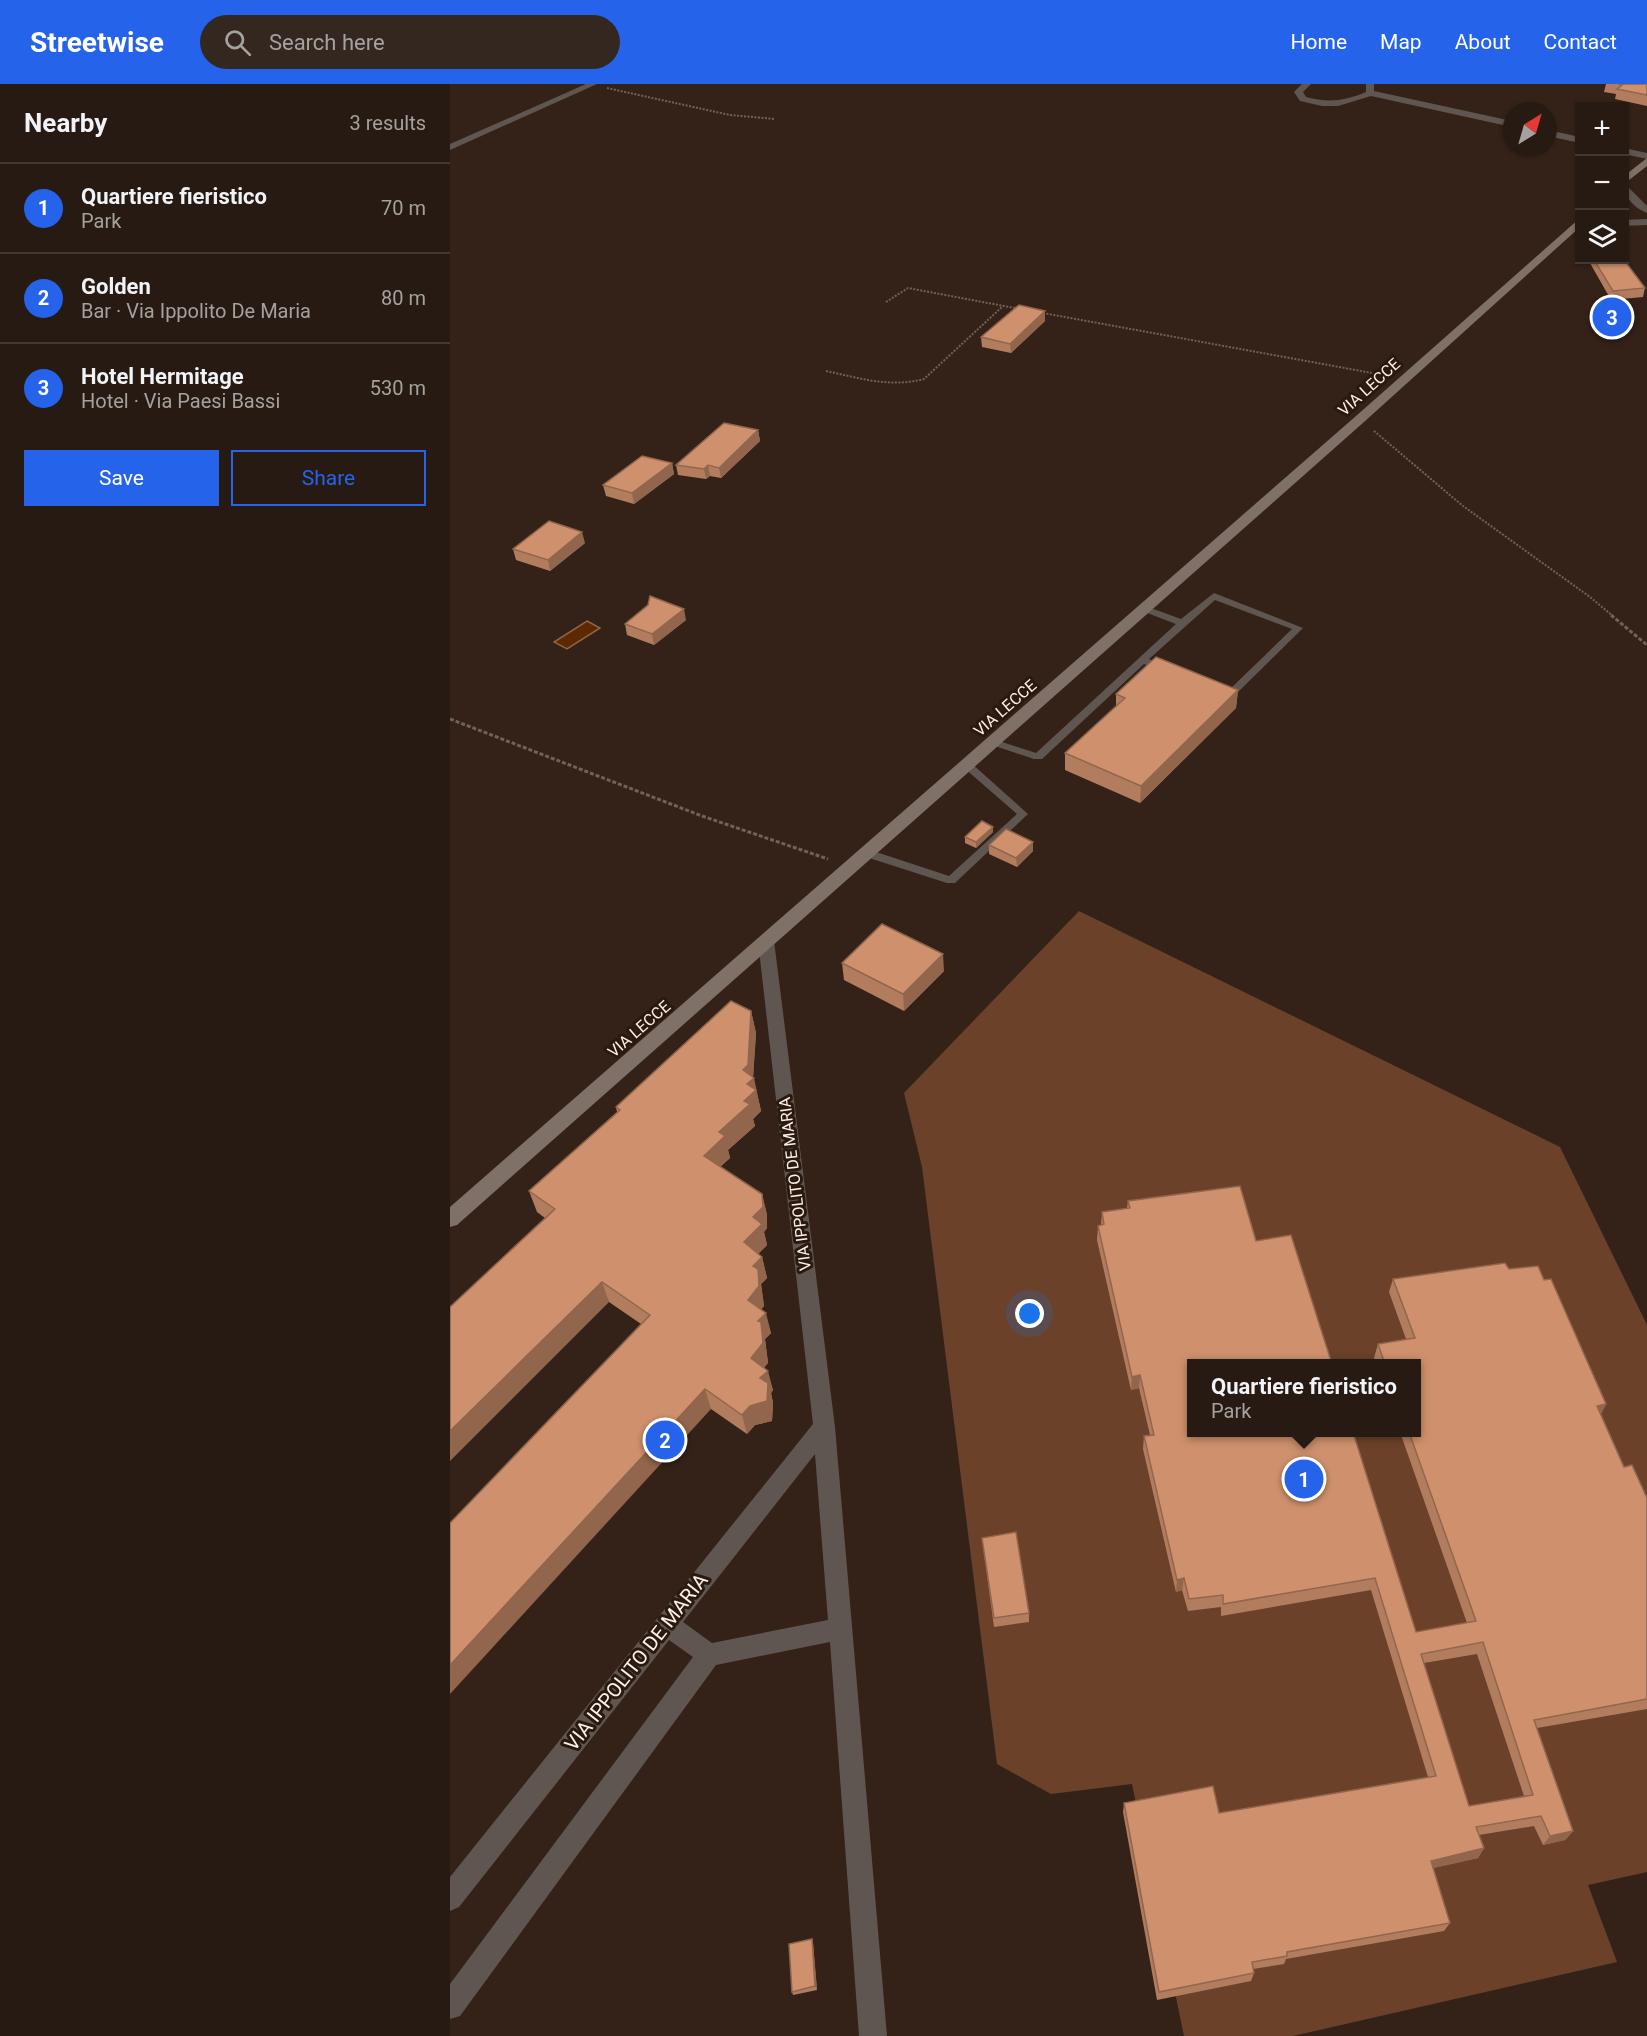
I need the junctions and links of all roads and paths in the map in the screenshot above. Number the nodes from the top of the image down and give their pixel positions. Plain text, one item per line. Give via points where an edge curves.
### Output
1 (592, 84) edge
2 (1307, 84) edge
3 (1370, 89) edge
4 (775, 119) dead end
5 (1503, 122) edge
6 (1557, 135) edge
7 (1575, 139) edge
8 (450, 147) edge
9 (1629, 152) edge
10 (1647, 156) edge
11 (1647, 161) edge
12 (1629, 177) edge
13 (1629, 192) edge
14 (1629, 213) edge
15 (1646, 217) edge
16 (1629, 222) edge
17 (1573, 231) edge
18 (886, 302) dead end
19 (1004, 306) junction
20 (1026, 310) edge
21 (1038, 312) edge
22 (826, 371) dead end
23 (1405, 379) junction
24 (1360, 420) junction
25 (1145, 609) junction
26 (1182, 623) junction
27 (1647, 645) edge
28 (1143, 660) junction
29 (1176, 674) edge
30 (1208, 686) edge
31 (450, 719) edge
32 (993, 742) junction
33 (967, 765) junction
34 (867, 853) junction
35 (852, 867) junction
36 (766, 940) junction
37 (450, 1219) edge
38 (824, 1427) junction
39 (666, 1624) junction
40 (839, 1629) junction
41 (709, 1655) junction
42 (450, 1898) edge
43 (450, 2006) edge
44 (873, 2036) edge

1 - 4 path via 730,114
1 - 8 street
2 - 3 street via 1298,92 1303,99 1331,104 1347,104
3 - 5 street
6 - 7 street
9 - 10 street
11 - 12 main road
13 - 15 street
14 - 15 street
15 - 16 street
17 - 23 main road, VIA LECCE
18 - 19 path via 908,288
19 - 20 path
19 - 22 path via 924,379 912,384 899,386
21 - 23 path
23 - 24 main road, VIA LECCE
24 - 25 main road, VIA LECCE
24 - 27 path via 1463,506 1590,597
25 - 26 lane
25 - 32 main road, VIA LECCE
26 - 28 lane
26 - 30 lane via 1214,596 1298,628 1230,695
28 - 29 lane
28 - 32 lane via 1038,757
31 - 35 path via 702,816
32 - 33 main road, VIA LECCE
33 - 34 main road, VIA LECCE
33 - 34 lane via 1023,814 951,880
34 - 35 main road, VIA LECCE
35 - 36 main road, VIA LECCE
36 - 37 main road, VIA LECCE
36 - 38 street, VIA IPPOLITO DE MARIA
38 - 39 street, VIA IPPOLITO DE MARIA
38 - 40 street, VIA IPPOLITO DE MARIA
39 - 41 street
39 - 42 street, VIA IPPOLITO DE MARIA
40 - 41 street
40 - 44 street, VIA IPPOLITO DE MARIA
41 - 43 street

